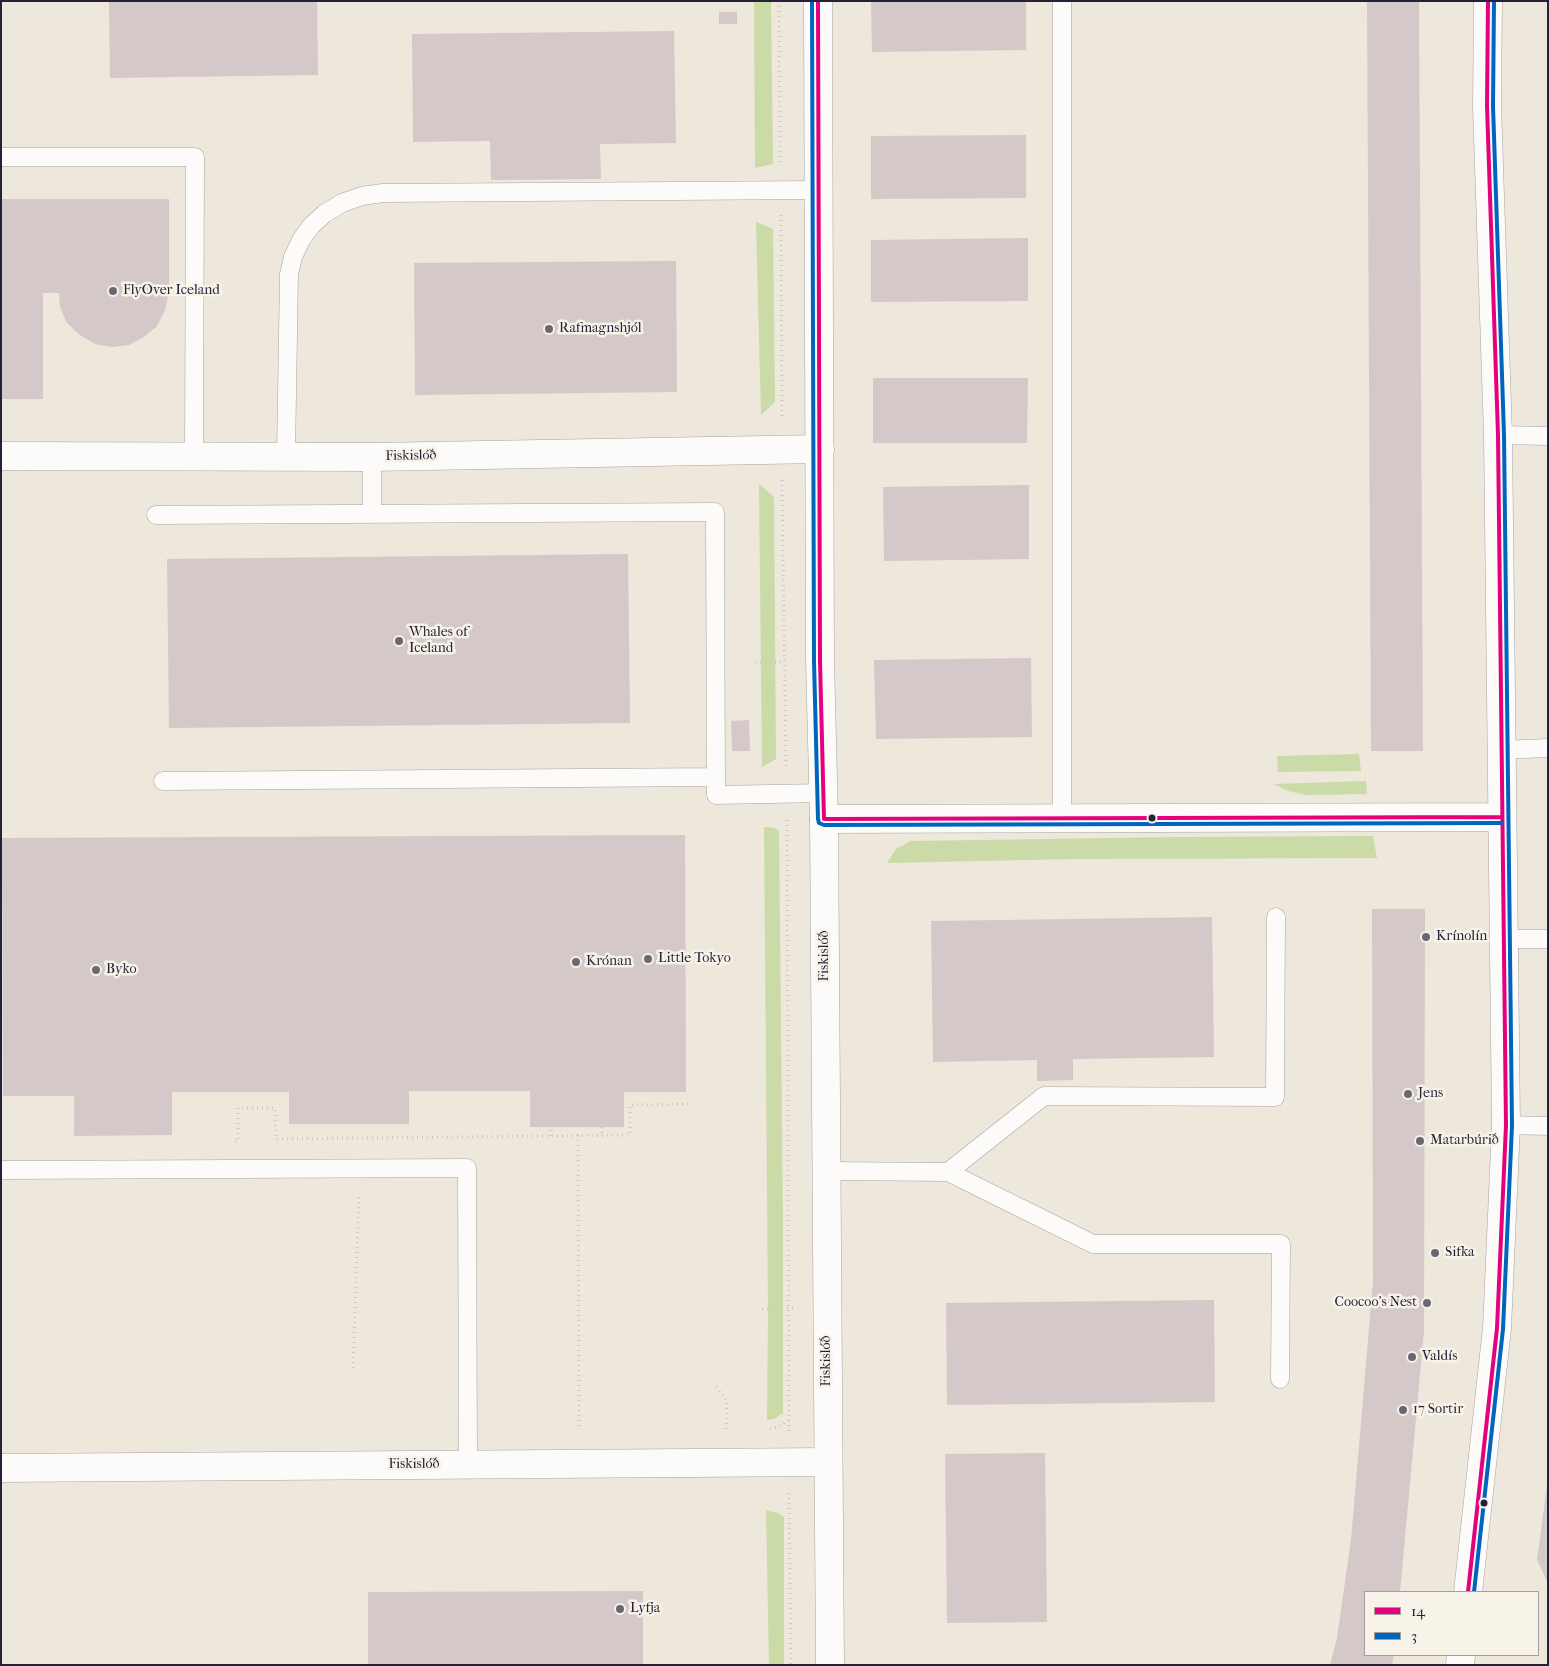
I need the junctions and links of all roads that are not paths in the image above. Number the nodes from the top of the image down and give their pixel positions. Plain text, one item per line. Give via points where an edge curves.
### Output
1 (818, 1) edge
2 (1062, 1) edge
3 (1488, 1) edge
4 (1, 157) edge
5 (819, 190) junction
6 (1498, 436) junction
7 (1548, 436) edge
8 (820, 449) junction
9 (1, 456) edge
10 (194, 456) junction
11 (286, 456) junction
12 (372, 457) junction
13 (372, 514) junction
14 (156, 515) dead end
15 (1548, 748) edge
16 (1501, 750) junction
17 (716, 777) junction
18 (163, 781) dead end
19 (824, 806) junction
20 (1502, 817) junction
21 (1062, 818) junction
22 (1276, 917) dead end
23 (1504, 939) junction
24 (1548, 939) edge
25 (1506, 1125) junction
26 (1548, 1126) edge
27 (1, 1170) edge
28 (826, 1172) junction
29 (948, 1172) junction
30 (1280, 1379) dead end
31 (828, 1462) junction
32 (468, 1465) junction
33 (1, 1468) edge
34 (1468, 1591) edge
35 (830, 1665) edge

1 - 5 street, Fiskislóð
2 - 21 lane
3 - 6 street
4 - 10 lane via 195,157
5 - 8 street, Fiskislóð
5 - 11 lane via 383,193 342,203 311,226 293,256 289,274
6 - 7 lane
6 - 16 street
8 - 12 street, Fiskislóð
8 - 19 street, Fiskislóð
9 - 10 street, Fiskislóð
10 - 11 street, Fiskislóð
11 - 12 street, Fiskislóð
12 - 13 lane
13 - 14 lane
13 - 17 lane via 715,512
15 - 16 lane
16 - 20 street
17 - 18 lane
17 - 19 lane via 716,795
19 - 21 street
19 - 28 street, Fiskislóð
20 - 21 street
20 - 23 street
22 - 29 lane via 1275,1097 1044,1096
23 - 24 lane
23 - 25 street
25 - 26 lane
25 - 34 street via 1497,1328
27 - 32 lane via 467,1168
28 - 29 lane
28 - 31 street, Fiskislóð
29 - 30 lane via 1094,1244 1281,1244
31 - 32 street, Fiskislóð
31 - 35 street, Fiskislóð
32 - 33 street, Fiskislóð

